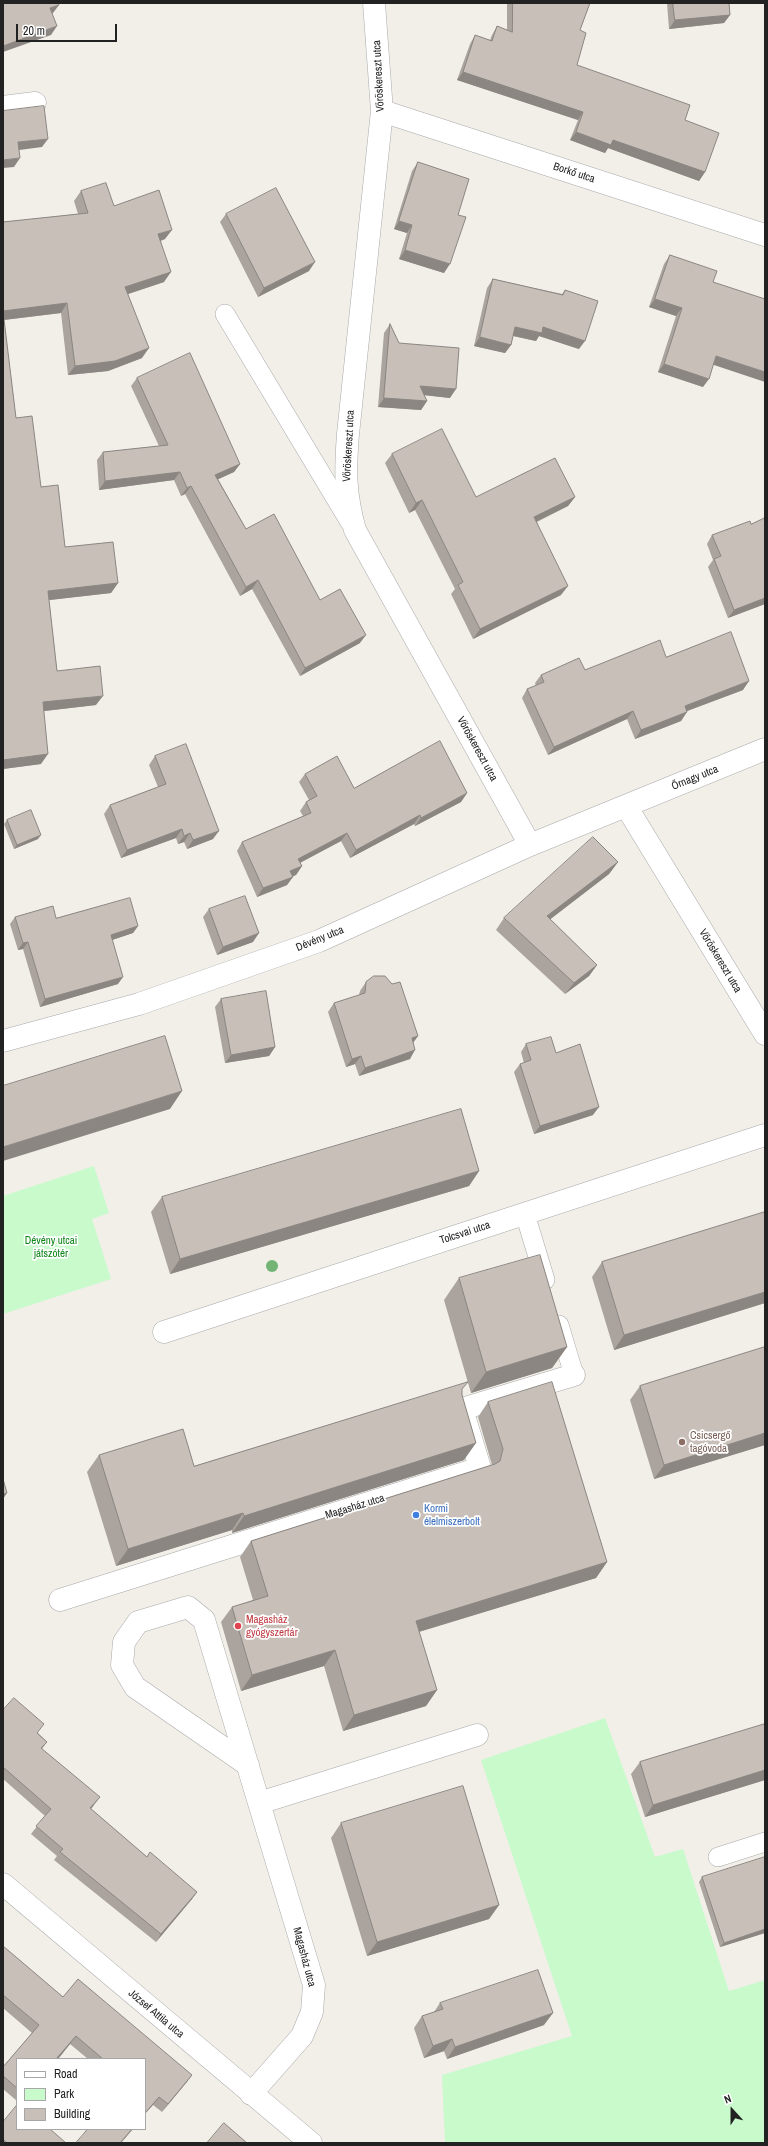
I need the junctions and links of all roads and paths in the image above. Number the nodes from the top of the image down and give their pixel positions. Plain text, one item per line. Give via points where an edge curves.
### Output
1 (374, 3) edge
2 (35, 103) dead end
3 (3, 107) edge
4 (382, 111) junction
5 (765, 235) edge
6 (226, 314) dead end
7 (355, 530) junction
8 (765, 749) edge
9 (626, 806) junction
10 (530, 845) junction
11 (765, 1034) edge
12 (3, 1040) edge
13 (765, 1135) edge
14 (525, 1214) junction
15 (164, 1332) dead end
16 (574, 1375) joint
17 (60, 1600) dead end
18 (477, 1735) dead end
19 (248, 1765) junction
20 (259, 1804) junction
21 (765, 1842) edge
22 (718, 1856) dead end
23 (3, 1884) edge
24 (251, 2094) junction
25 (311, 2143) edge

1 - 4 street, Vöröskereszt utca
2 - 3 street
4 - 5 street, Borkő utca
4 - 7 street, Vöröskereszt utca via 346,469 347,501
6 - 7 lane
7 - 10 street, Vöröskereszt utca
8 - 9 street, Őrnagy utca
9 - 10 street, Dévény utca
9 - 11 street, Vöröskereszt utca
10 - 12 street, Dévény utca via 319,941 139,1004
13 - 14 street, Tolcsvai utca
14 - 15 street, Tolcsvai utca
14 - 16 lane
16 - 17 street, Magasház utca via 462,1409 480,1468
18 - 20 street
19 - 19 street, Magasház utca via 204,1620 188,1607 138,1622 124,1642 122,1666 134,1686
19 - 20 street, Magasház utca
20 - 24 street, Magasház utca via 314,1985 312,2012 302,2036
21 - 22 lane
23 - 24 street, József Attila utca
24 - 25 street, József Attila utca

